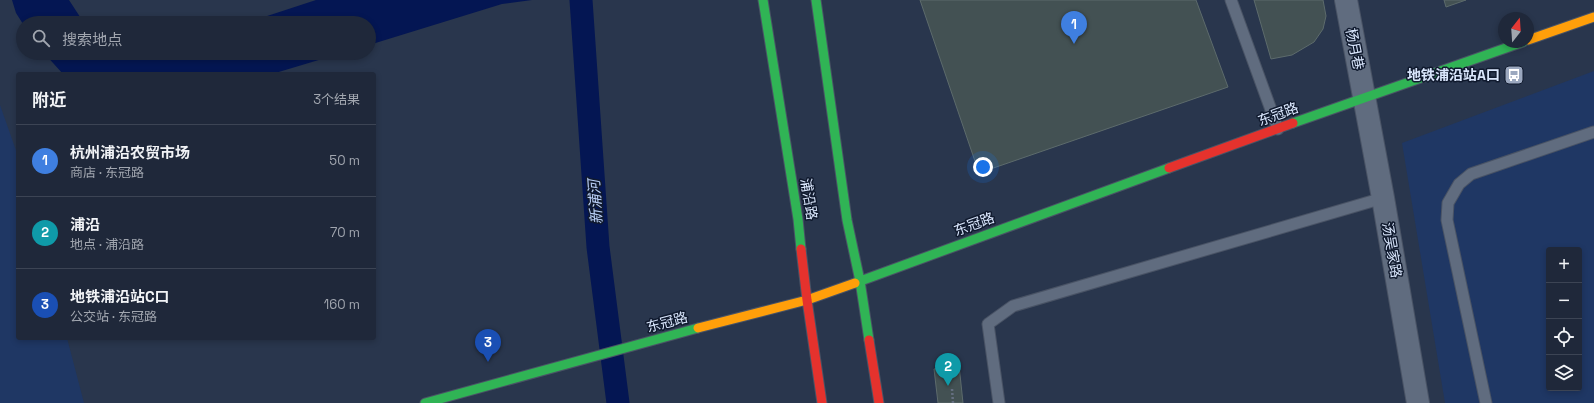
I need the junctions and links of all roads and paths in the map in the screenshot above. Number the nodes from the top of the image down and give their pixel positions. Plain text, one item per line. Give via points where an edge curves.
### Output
1 (763, 0) edge
2 (816, 0) edge
3 (1231, 0) edge
4 (1346, 0) edge
5 (1594, 17) edge
6 (1534, 38) edge
7 (1506, 48) edge
8 (1364, 98) junction
9 (1278, 129) junction
10 (1594, 132) edge
11 (1383, 198) junction
12 (860, 281) junction
13 (807, 300) junction
14 (952, 389) dead end
15 (425, 403) edge
16 (822, 403) edge
17 (879, 403) edge
18 (953, 403) edge
19 (999, 403) edge
20 (1418, 403) edge
21 (1486, 403) edge

1 - 13 main road, 浦沿路 via 798,220
2 - 12 main road via 847,220
3 - 9 lane
4 - 8 street, 杨月巷
5 - 6 main road
7 - 8 main road, 东冠路
8 - 9 main road, 东冠路
8 - 11 street, 汤吴家路
9 - 12 main road, 东冠路
10 - 21 lane via 1472,174 1459,184 1448,203 1448,220
11 - 19 lane via 1013,306 988,324
11 - 20 street, 汤吴家路
12 - 13 main road, 东冠路
12 - 17 main road
13 - 15 main road, 东冠路
13 - 16 main road, 浦沿路
14 - 18 path

